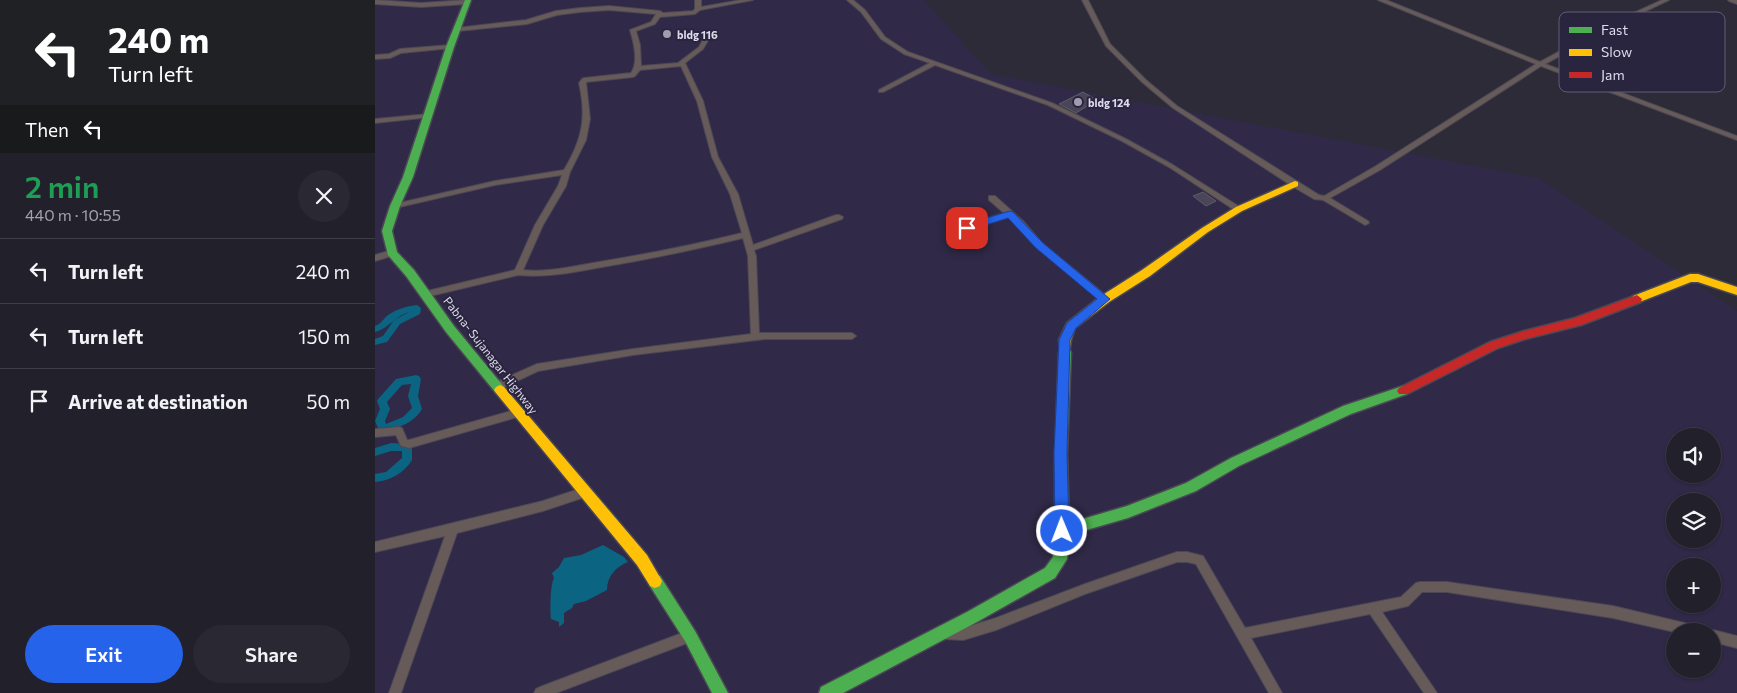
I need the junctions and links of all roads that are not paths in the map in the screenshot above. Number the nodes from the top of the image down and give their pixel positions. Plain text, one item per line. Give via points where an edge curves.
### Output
1 (600, 0) edge
2 (698, 0) edge
3 (750, 0) edge
4 (850, 0) edge
5 (1085, 0) edge
6 (1381, 0) edge
7 (1666, 0) edge
8 (1731, 0) edge
9 (468, 1) edge
10 (375, 2) edge
11 (1737, 2) edge
12 (593, 9) junction
13 (698, 9) junction
14 (1640, 12) edge
15 (660, 15) junction
16 (458, 29) junction
17 (707, 37) dead end
18 (450, 47) junction
19 (1559, 54) edge
20 (375, 57) edge
21 (681, 63) junction
22 (935, 63) junction
23 (1540, 64) junction
24 (638, 68) junction
25 (1559, 71) edge
26 (881, 91) dead end
27 (1615, 92) edge
28 (429, 116) junction
29 (375, 122) edge
30 (1737, 138) edge
31 (566, 172) junction
32 (1295, 184) junction
33 (992, 198) dead end
34 (1325, 198) junction
35 (395, 206) junction
36 (1239, 209) junction
37 (1010, 214) junction
38 (839, 217) dead end
39 (1365, 223) dead end
40 (951, 232) dead end
41 (746, 235) junction
42 (750, 249) junction
43 (393, 253) junction
44 (375, 258) edge
45 (518, 272) junction
46 (1737, 291) edge
47 (426, 294) junction
48 (1105, 299) junction
49 (852, 336) dead end
50 (755, 338) junction
51 (497, 386) junction
52 (518, 412) junction
53 (375, 433) edge
54 (585, 492) junction
55 (453, 529) junction
56 (1062, 531) junction
57 (375, 547) edge
58 (1373, 608) junction
59 (1666, 625) edge
60 (941, 633) junction
61 (1242, 634) junction
62 (691, 636) junction
63 (1721, 638) edge
64 (1737, 642) edge
65 (395, 693) edge
66 (540, 693) edge
67 (720, 693) edge
68 (827, 693) edge
69 (1276, 693) edge
70 (1431, 693) edge

1 - 12 street
2 - 13 street
3 - 13 street
4 - 22 street via 889,44
5 - 32 street via 1108,44 1144,82 1175,107
6 - 23 street
7 - 14 street
8 - 11 street
9 - 10 street via 421,5
9 - 16 street, Pabna- Sujanagar Highway
12 - 15 street
12 - 16 street via 556,13 527,22
13 - 15 street
15 - 24 street via 653,23 633,30
16 - 18 street, Pabna- Sujanagar Highway
17 - 21 street via 701,48
18 - 20 street via 400,51 390,56
18 - 28 street, Pabna- Sujanagar Highway
19 - 23 street
21 - 24 street
21 - 41 street via 686,66 715,157 733,194
22 - 26 street
22 - 36 street via 1050,104 1125,140
23 - 25 street
23 - 34 street via 1378,168
24 - 31 street via 633,74 587,79 582,83 587,128
27 - 30 street
28 - 29 street
28 - 35 street, Pabna- Sujanagar Highway
31 - 35 street via 495,183
31 - 45 street
32 - 34 street
32 - 36 street
33 - 37 street
34 - 39 street
35 - 43 street, Pabna- Sujanagar Highway via 387,231
36 - 48 street
37 - 40 street
37 - 48 street via 1039,245
38 - 42 street
41 - 42 street
41 - 45 street via 610,263 529,274
42 - 50 street
43 - 44 street
43 - 47 street, Pabna- Sujanagar Highway
45 - 47 street
46 - 56 street via 1690,278 1577,322 1494,344 1401,392 1347,410 1235,462 1191,487 1127,512
47 - 51 street, Pabna- Sujanagar Highway
48 - 56 street via 1071,326 1065,340
49 - 50 street
50 - 51 street via 633,352 537,368
51 - 52 street, Pabna- Sujanagar Highway
52 - 53 street via 409,444 404,443 399,431
52 - 54 street, Pabna- Sujanagar Highway
54 - 55 street
54 - 62 street, Pabna- Sujanagar Highway via 642,560
55 - 57 street
55 - 65 street
56 - 60 street via 1060,559 1050,573
58 - 59 street via 1404,602 1420,587 1447,587 1613,612
58 - 61 street
58 - 70 street
60 - 61 street via 963,634 1177,557 1187,557 1199,560
60 - 68 street
61 - 69 street
62 - 66 street
62 - 67 street, Pabna- Sujanagar Highway
63 - 64 street

